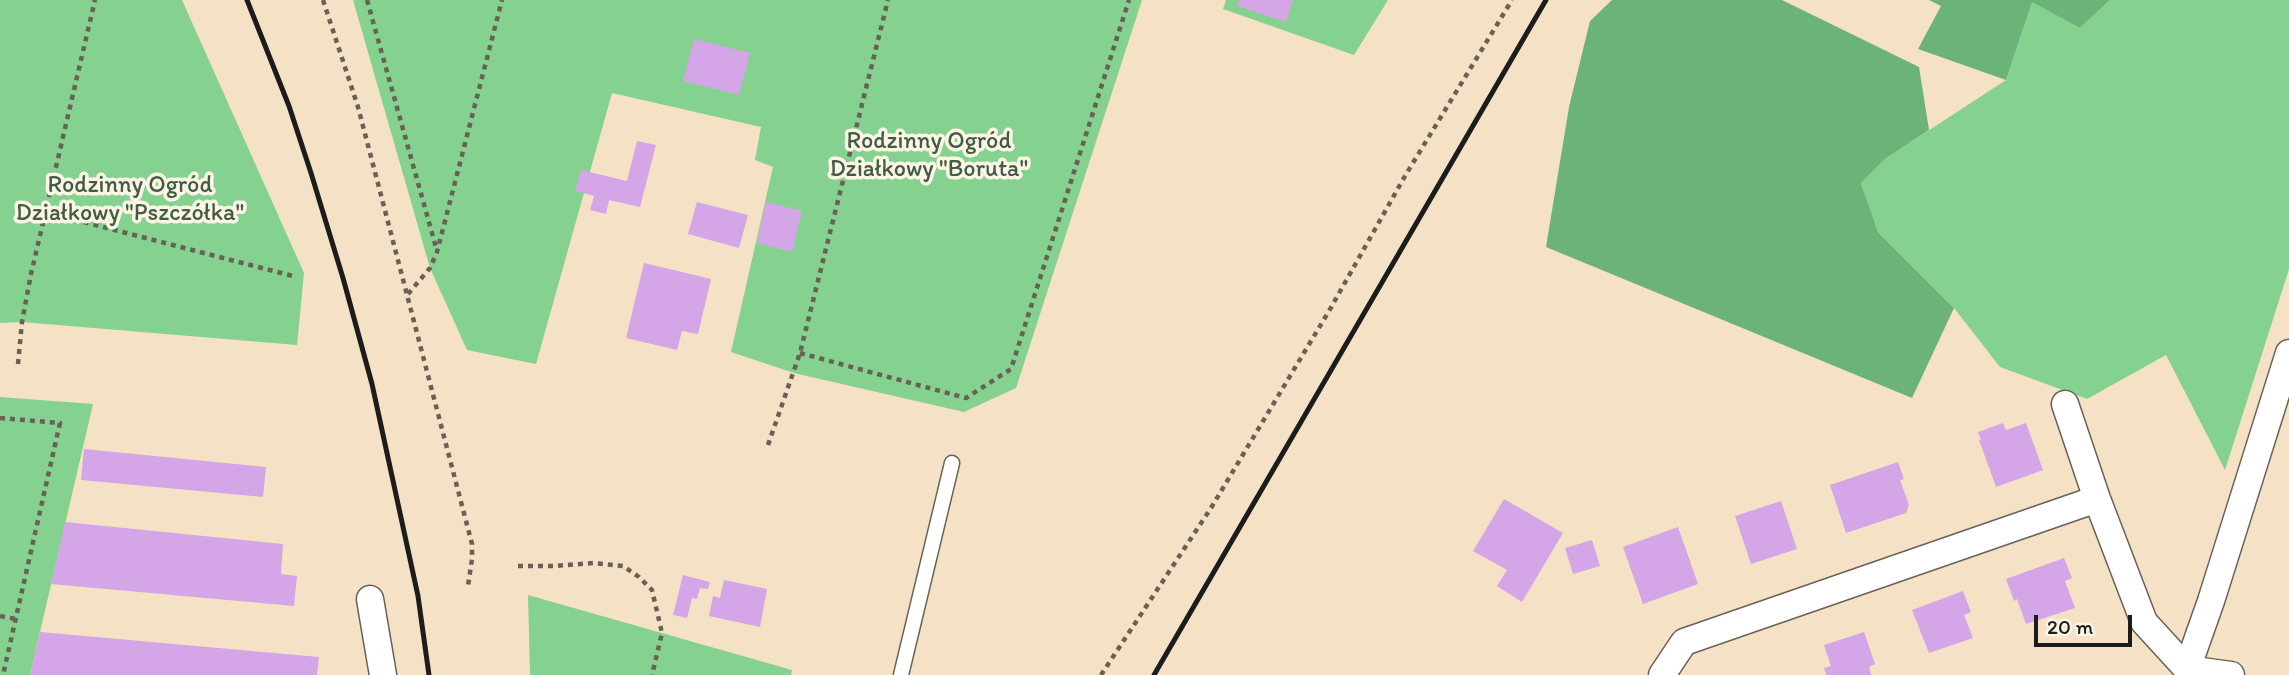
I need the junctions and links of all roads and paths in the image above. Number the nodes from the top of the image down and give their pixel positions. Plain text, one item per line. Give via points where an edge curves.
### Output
1 (95, 0) edge
2 (323, 0) edge
3 (367, 0) edge
4 (502, 0) edge
5 (888, 0) edge
6 (1129, 0) edge
7 (1512, 0) edge
8 (45, 212) junction
9 (437, 252) junction
10 (293, 276) dead end
11 (407, 294) junction
12 (800, 353) junction
13 (2289, 353) edge
14 (18, 364) dead end
15 (2064, 404) dead end
16 (0, 418) edge
17 (768, 445) dead end
18 (952, 463) dead end
19 (2097, 499) junction
20 (518, 566) dead end
21 (468, 586) dead end
22 (370, 599) dead end
23 (0, 616) edge
24 (16, 620) junction
25 (2188, 672) edge
26 (3, 675) edge
27 (383, 675) edge
28 (652, 675) edge
29 (901, 675) edge
30 (1101, 675) edge
31 (1662, 675) edge
32 (2231, 675) edge

1 - 8 path
2 - 11 path via 358,107
3 - 9 path
4 - 9 path
5 - 12 path
6 - 12 path via 1011,369 966,398
7 - 30 path via 1211,508
8 - 10 path
8 - 14 path
9 - 11 path via 430,268
11 - 21 path via 472,544
12 - 17 path
13 - 25 street
15 - 19 street
16 - 24 path via 60,423
18 - 29 lane
19 - 25 street via 2144,622
19 - 31 street via 1684,642
20 - 28 path via 594,563 623,566 639,577 652,590 662,633
22 - 27 street
23 - 24 path
24 - 26 path
25 - 32 street

